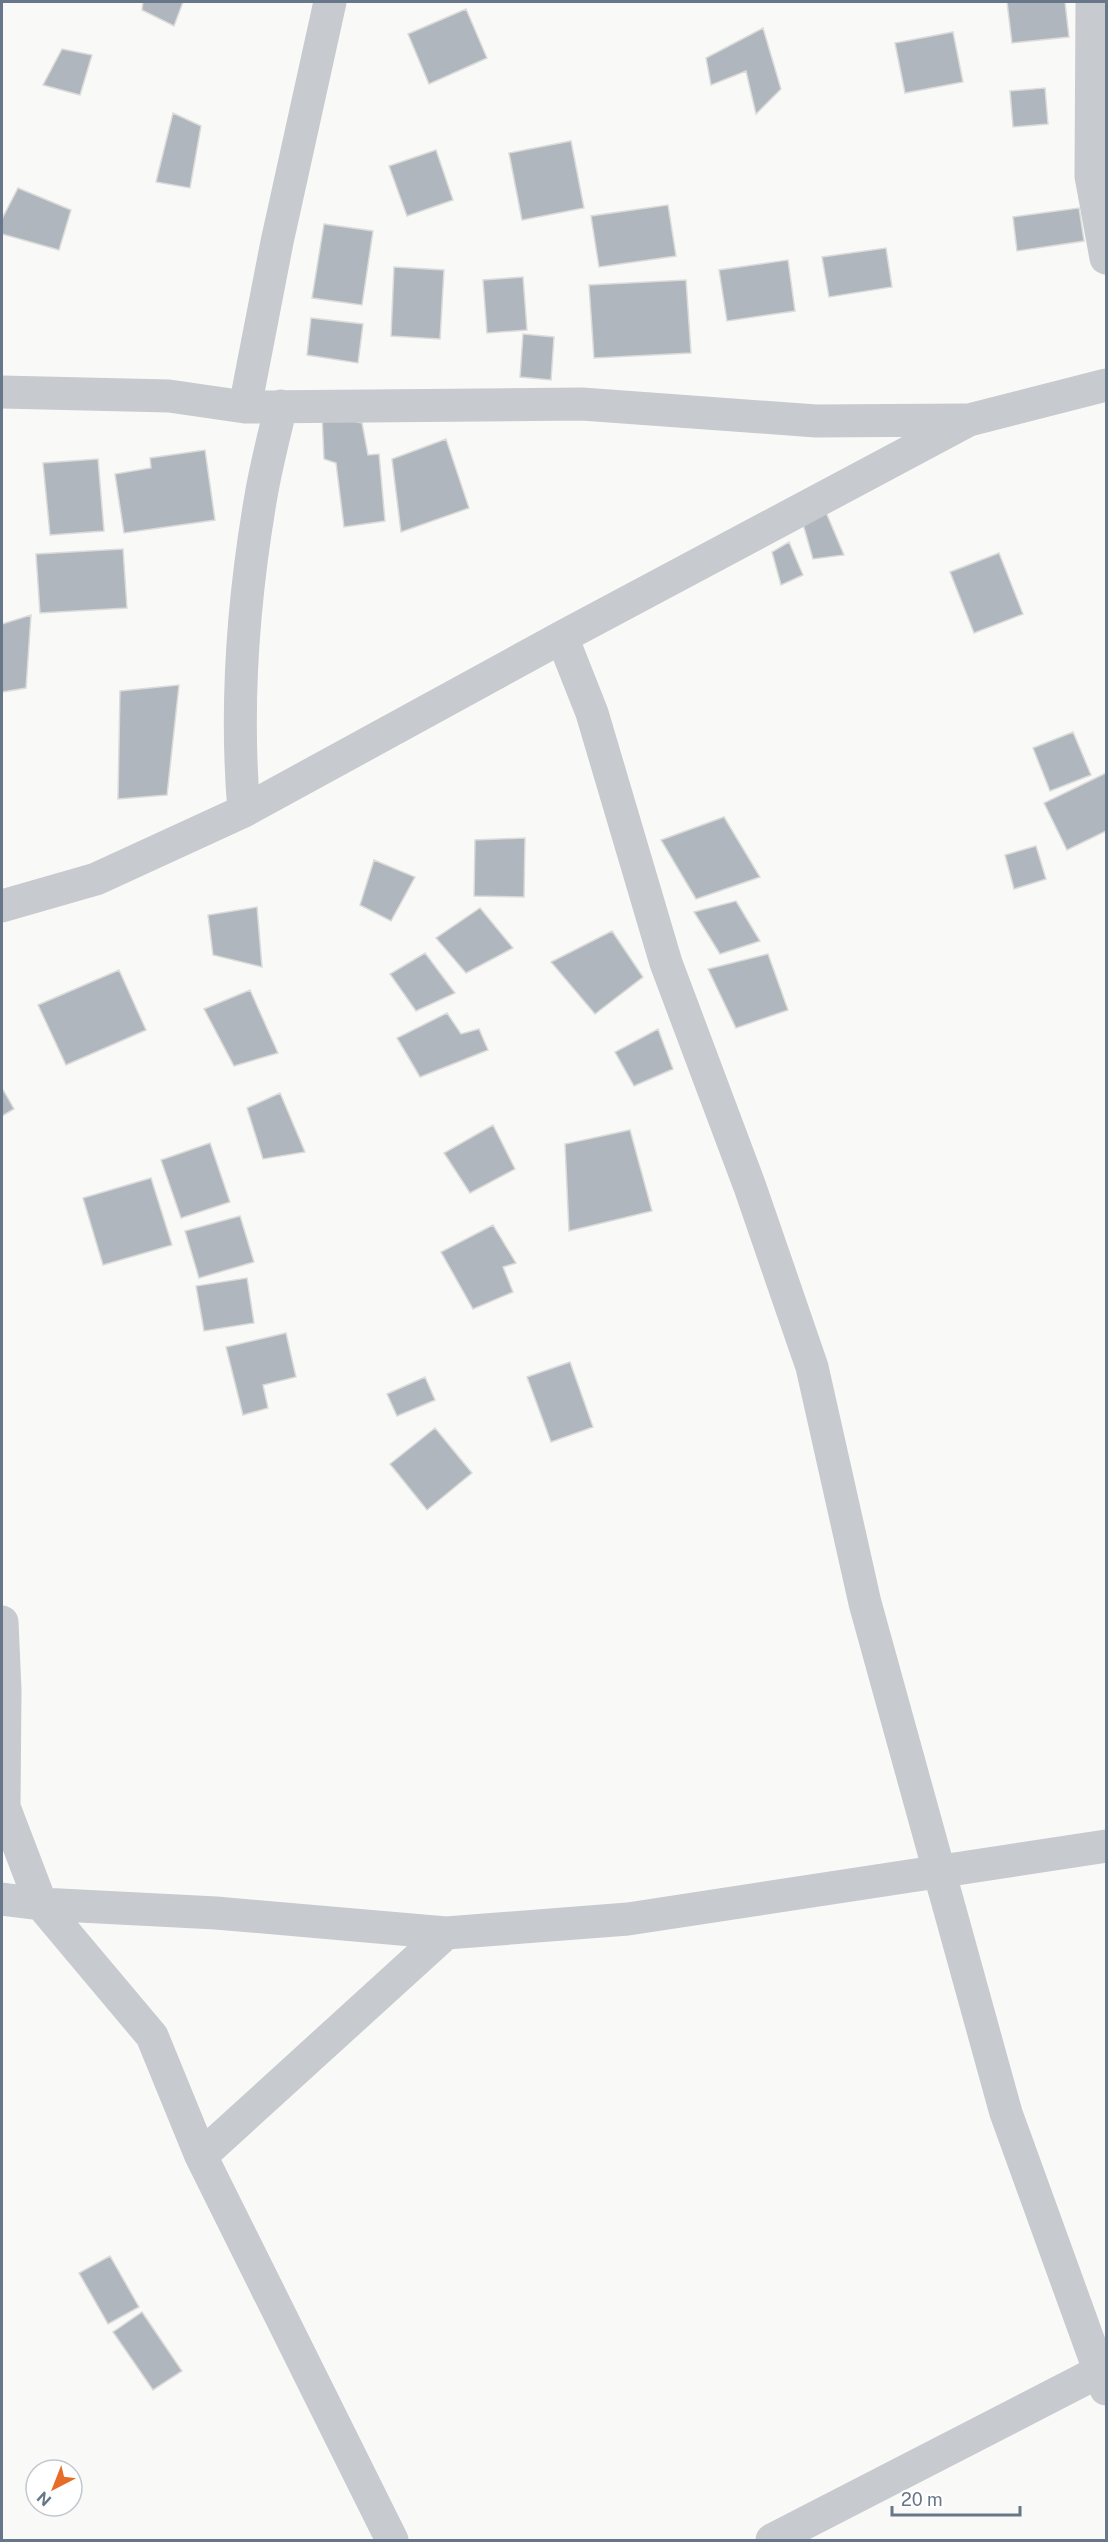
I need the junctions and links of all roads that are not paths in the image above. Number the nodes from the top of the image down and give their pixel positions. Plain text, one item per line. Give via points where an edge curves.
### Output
1 (330, 2) edge
2 (1092, 2) edge
3 (1107, 258) edge
4 (1107, 385) edge
5 (2, 392) edge
6 (281, 406) junction
7 (245, 407) junction
8 (969, 420) junction
9 (562, 637) junction
10 (244, 811) junction
11 (2, 906) edge
12 (2, 1622) edge
13 (1107, 1846) edge
14 (938, 1873) junction
15 (2, 1899) edge
16 (41, 1904) junction
17 (446, 1934) junction
18 (201, 2156) junction
19 (1104, 2376) edge
20 (392, 2541) edge
21 (772, 2541) edge

1 - 7 street
2 - 3 street via 1091,176
4 - 8 street
5 - 7 street via 169,396
6 - 7 street
6 - 8 street via 582,404 816,421
6 - 10 street via 261,495 243,626 239,755
8 - 9 street
9 - 10 street
9 - 14 street via 592,713 666,963 750,1186 812,1367 864,1603
10 - 11 street via 96,879
12 - 16 street via 4,1807
13 - 14 street
14 - 17 street via 628,1919
14 - 19 street via 1006,2113
15 - 16 street
16 - 17 street via 216,1913
16 - 18 street via 152,2036
17 - 18 street
18 - 20 street
19 - 21 street

